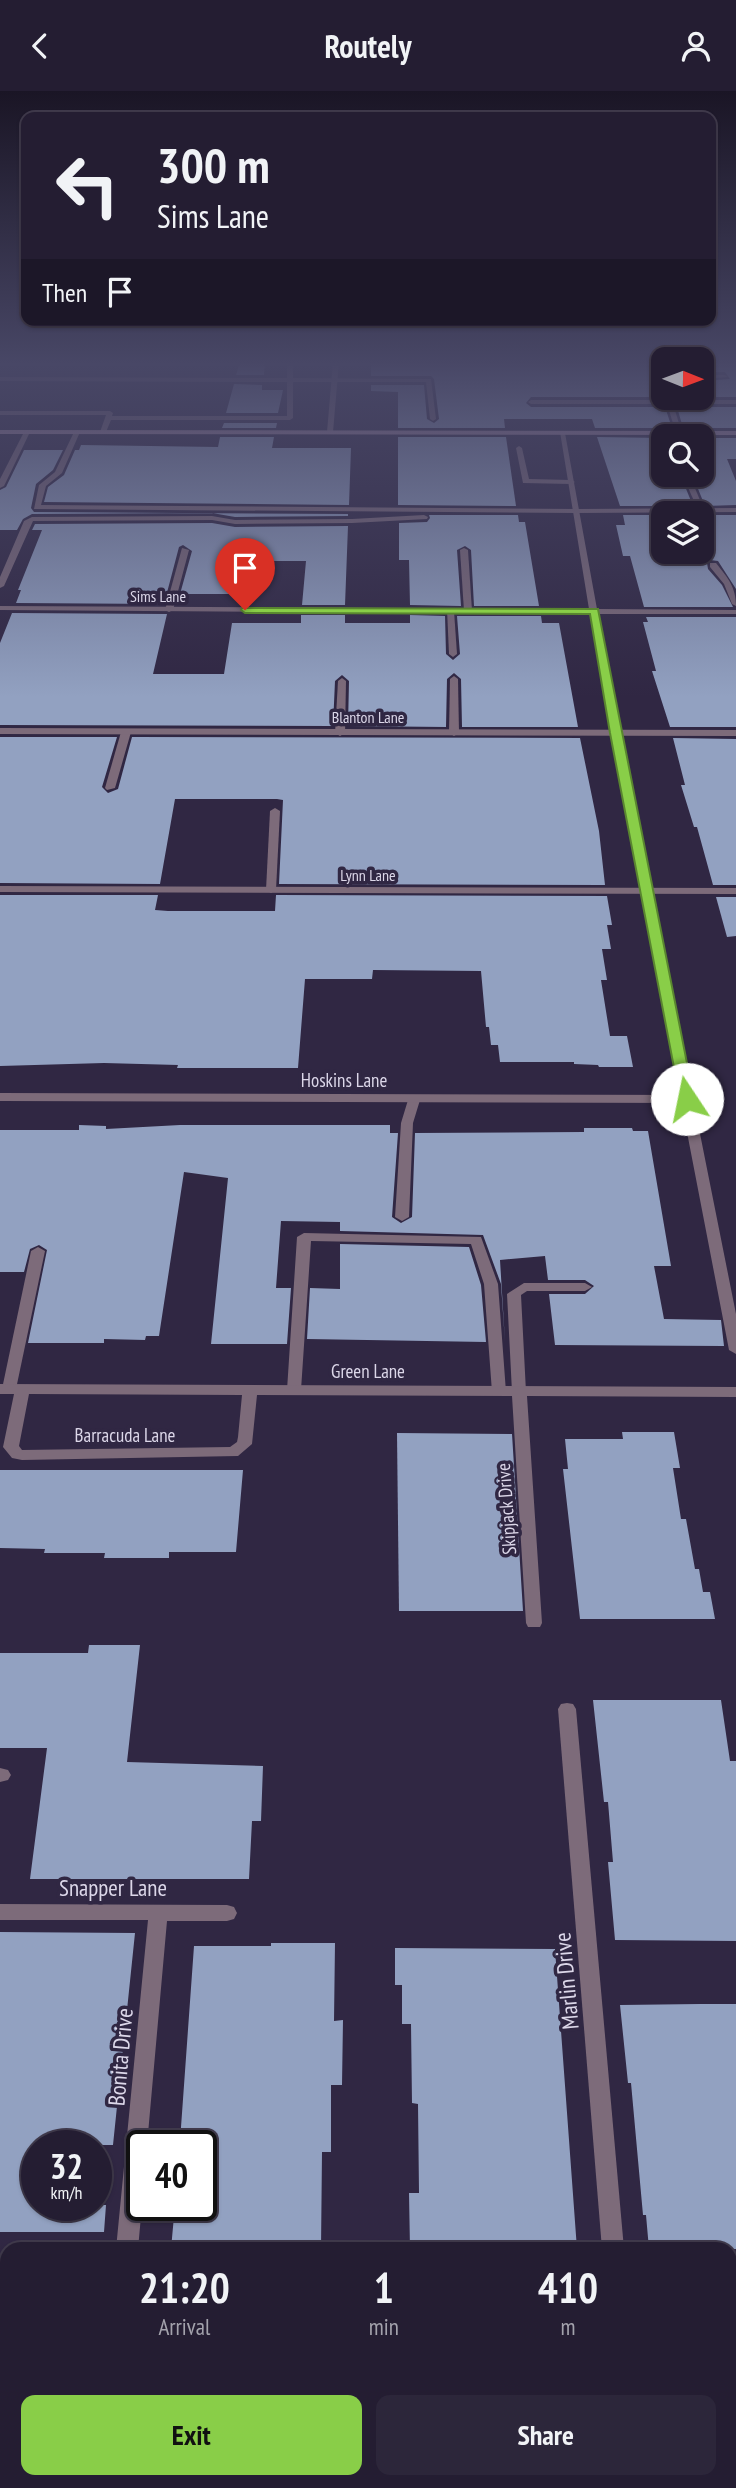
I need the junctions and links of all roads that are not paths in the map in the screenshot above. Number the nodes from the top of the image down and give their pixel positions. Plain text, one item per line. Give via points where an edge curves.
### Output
1 (57, 474) edge
2 (525, 474) edge
3 (570, 474) edge
4 (571, 482) junction
5 (714, 510) edge
6 (736, 510) edge
7 (651, 512) edge
8 (578, 515) junction
9 (185, 549) dead end
10 (464, 550) dead end
11 (713, 565) dead end
12 (0, 586) edge
13 (736, 604) edge
14 (0, 608) edge
15 (169, 610) junction
16 (450, 611) junction
17 (468, 611) junction
18 (594, 611) junction
19 (736, 611) edge
20 (453, 654) dead end
21 (454, 679) dead end
22 (342, 681) dead end
23 (0, 731) edge
24 (125, 733) junction
25 (340, 733) junction
26 (454, 733) junction
27 (615, 733) junction
28 (736, 733) edge
29 (110, 788) dead end
30 (275, 811) dead end
31 (0, 889) edge
32 (271, 890) junction
33 (646, 891) junction
34 (736, 891) edge
35 (0, 1097) edge
36 (687, 1099) junction
37 (414, 1100) junction
38 (402, 1217) dead end
39 (38, 1251) dead end
40 (584, 1287) dead end
41 (736, 1350) edge
42 (10, 1389) edge
43 (250, 1389) junction
44 (294, 1390) junction
45 (499, 1392) junction
46 (519, 1392) junction
47 (736, 1392) edge
48 (534, 1623) dead end
49 (567, 1709) dead end
50 (0, 1912) edge
51 (158, 1912) junction
52 (227, 1913) dead end
53 (128, 2242) edge
54 (612, 2242) edge

1 - 8 street via 43,485 37,507
2 - 4 street via 526,481
3 - 4 street
4 - 8 street
5 - 6 street
7 - 8 street
8 - 12 street via 391,521 32,519 27,521
8 - 18 street
9 - 15 street
10 - 17 street
11 - 13 street via 728,583
14 - 15 street, Sims Lane
15 - 16 street, Sims Lane
16 - 17 street, Sims Lane
16 - 20 street
17 - 18 street, Sims Lane
18 - 19 street, Sims Lane
18 - 27 street
21 - 26 street
22 - 25 street
23 - 24 street, Blanton Lane
24 - 25 street, Blanton Lane
24 - 29 street
25 - 26 street, Blanton Lane
26 - 27 street, Blanton Lane
27 - 28 street, Blanton Lane
27 - 33 street
30 - 32 street
31 - 32 street, Lynn Lane
32 - 33 street, Lynn Lane
33 - 34 street, Lynn Lane
33 - 36 street
35 - 37 street, Hoskins Lane
36 - 37 street, Hoskins Lane
36 - 41 street
37 - 38 street via 407,1123
39 - 42 street
40 - 46 street, Skipjack Drive via 524,1287 514,1294
42 - 43 street, Green Lane
42 - 43 street, Barracuda Lane via 11,1447 22,1455 233,1452 244,1444
43 - 44 street, Green Lane
44 - 45 street, Green Lane
44 - 45 street via 304,1237 476,1240 491,1284
45 - 46 street, Green Lane
46 - 47 street, Green Lane
46 - 48 street, Skipjack Drive
49 - 54 street, Marlin Drive
50 - 51 street, Snapper Lane
51 - 52 street, Snapper Lane
51 - 53 street, Bonita Drive

